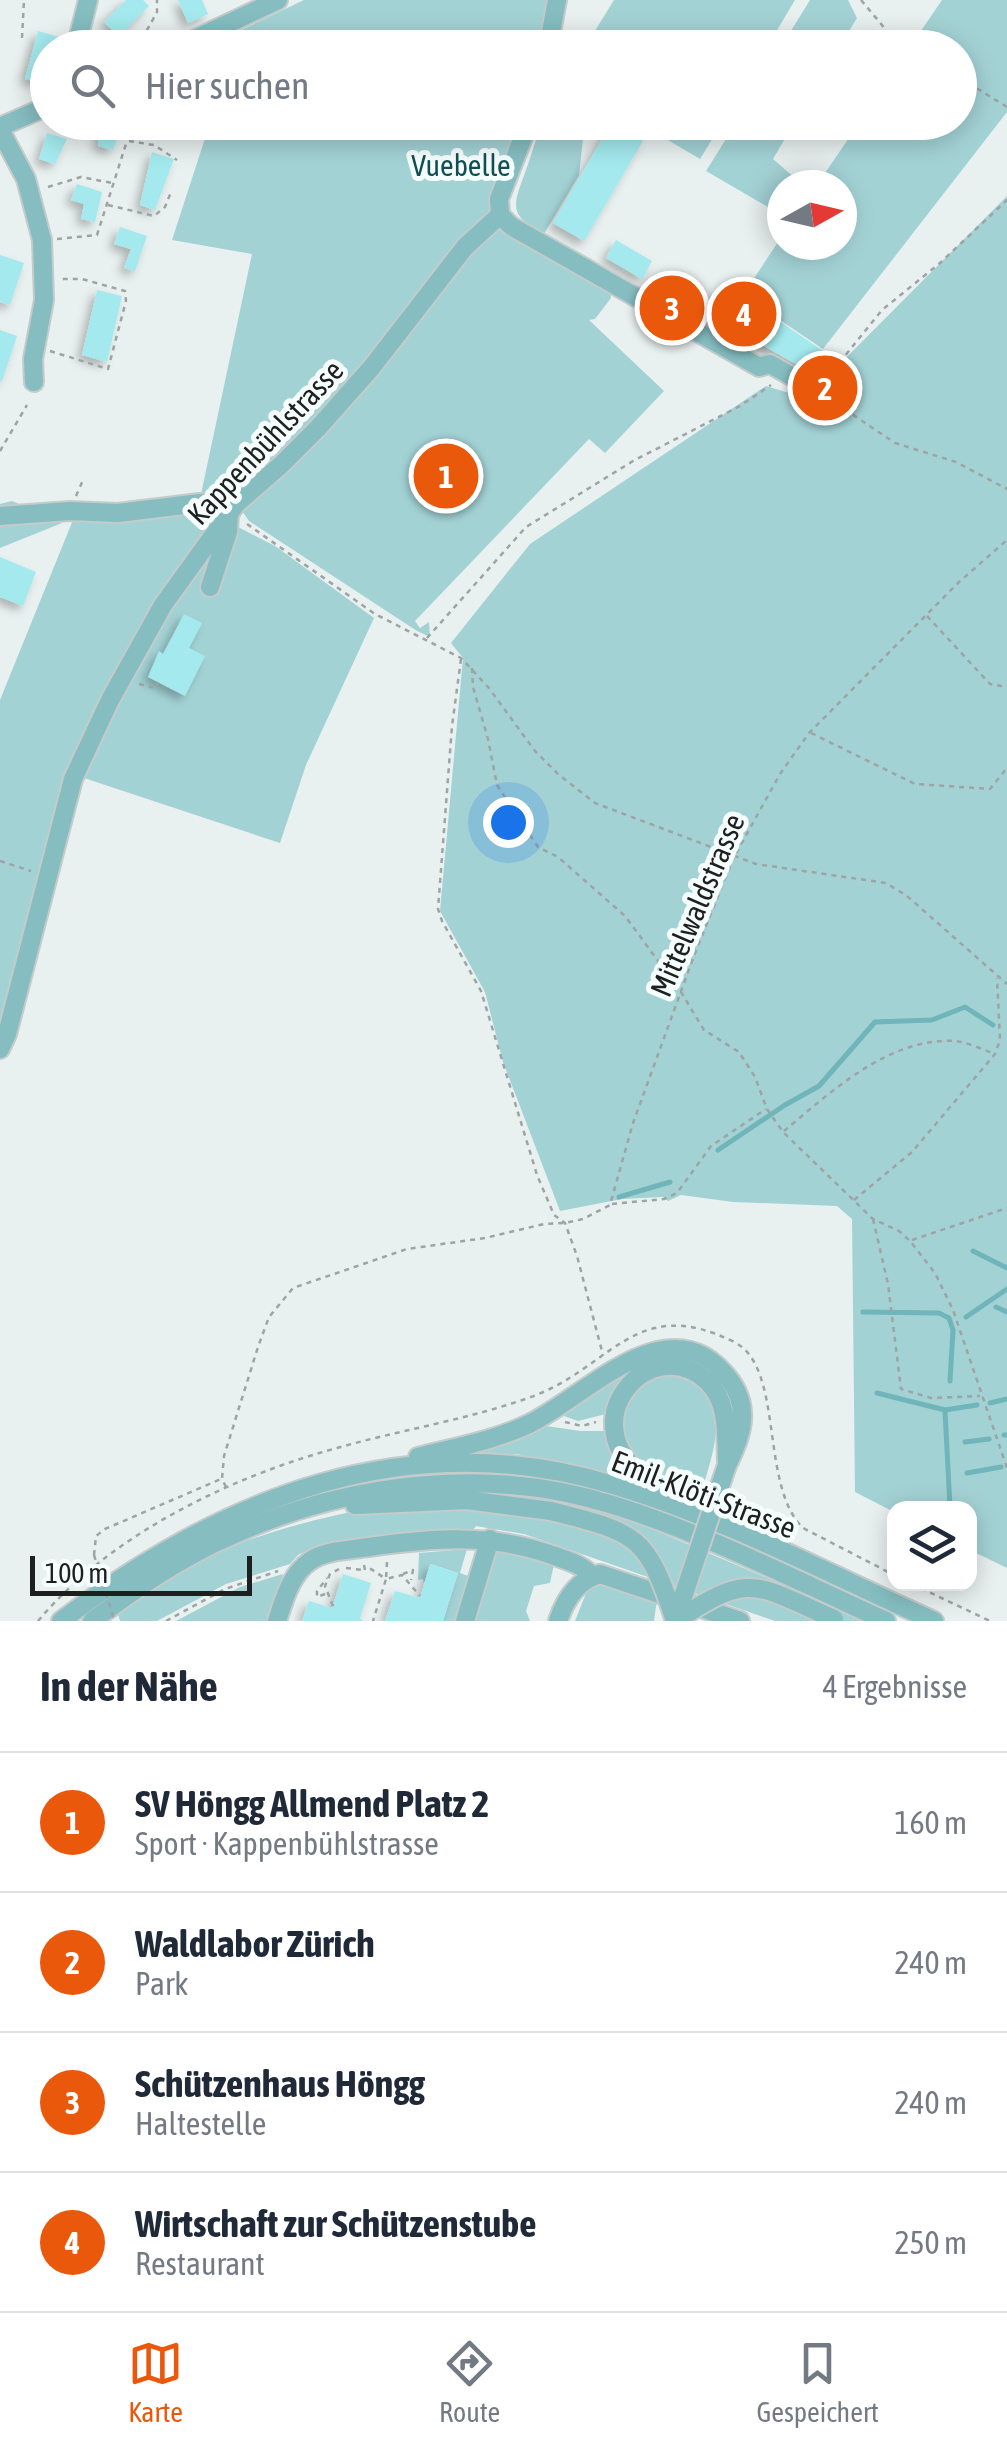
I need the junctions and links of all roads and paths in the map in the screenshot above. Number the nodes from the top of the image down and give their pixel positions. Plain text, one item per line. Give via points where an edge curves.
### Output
1 (24, 0) edge
2 (88, 0) edge
3 (157, 0) edge
4 (278, 0) edge
5 (557, 0) edge
6 (861, 0) edge
7 (80, 30) edge
8 (146, 30) edge
9 (214, 30) edge
10 (551, 30) edge
11 (886, 30) edge
12 (22, 38) dead end
13 (977, 88) edge
14 (1007, 107) edge
15 (30, 114) edge
16 (0, 128) edge
17 (127, 140) joint
18 (522, 140) edge
19 (177, 160) dead end
20 (114, 184) junction
21 (37, 191) dead end
22 (171, 192) dead end
23 (1007, 200) edge
24 (107, 204) junction
25 (500, 215) junction
26 (49, 239) dead end
27 (56, 279) dead end
28 (48, 350) dead end
29 (788, 373) junction
30 (34, 382) dead end
31 (816, 390) junction
32 (27, 405) dead end
33 (0, 451) edge
34 (1007, 489) edge
35 (229, 513) junction
36 (0, 516) edge
37 (1007, 540) edge
38 (210, 587) dead end
39 (926, 615) junction
40 (426, 640) junction
41 (461, 658) junction
42 (472, 668) junction
43 (132, 682) dead end
44 (158, 682) dead end
45 (1007, 687) edge
46 (810, 733) junction
47 (1007, 768) edge
48 (734, 856) junction
49 (0, 861) edge
50 (47, 875) junction
51 (996, 976) junction
52 (1007, 984) edge
53 (681, 992) junction
54 (0, 1049) edge
55 (996, 1054) junction
56 (767, 1109) junction
57 (783, 1132) junction
58 (854, 1200) junction
59 (610, 1205) junction
60 (1007, 1208) edge
61 (873, 1218) junction
62 (565, 1224) junction
63 (910, 1240) junction
64 (981, 1396) junction
65 (546, 1416) junction
66 (612, 1420) junction
67 (727, 1465) junction
68 (1007, 1468) edge
69 (380, 1469) junction
70 (222, 1479) junction
71 (226, 1488) junction
72 (305, 1508) junction
73 (490, 1540) junction
74 (780, 1552) junction
75 (387, 1555) dead end
76 (374, 1556) dead end
77 (362, 1558) dead end
78 (418, 1562) dead end
79 (365, 1570) junction
80 (413, 1570) junction
81 (299, 1571) junction
82 (330, 1574) junction
83 (378, 1574) junction
84 (402, 1575) junction
85 (592, 1576) junction
86 (386, 1579) junction
87 (410, 1582) junction
88 (927, 1591) edge
89 (327, 1594) junction
90 (420, 1596) dead end
91 (684, 1602) junction
92 (333, 1606) dead end
93 (114, 1618) dead end
94 (837, 1620) edge
95 (38, 1621) edge
96 (62, 1621) edge
97 (92, 1621) edge
98 (166, 1621) edge
99 (277, 1621) edge
100 (373, 1621) edge
101 (465, 1621) edge
102 (558, 1621) edge
103 (676, 1621) edge
104 (740, 1621) edge
105 (886, 1621) edge
106 (934, 1621) edge
107 (990, 1621) edge

1 - 12 path
2 - 7 street
3 - 8 path
4 - 9 street
5 - 10 street
6 - 11 path
13 - 14 path
15 - 16 street
16 - 30 street via 26,179 42,240 44,300
17 - 19 path
17 - 20 path
18 - 25 street via 499,199
20 - 21 path via 80,176
20 - 24 path
22 - 24 path via 154,216
23 - 31 path via 882,310
24 - 26 path via 97,235
25 - 29 street via 759,367 770,364
25 - 35 street, Kappenbühlstrasse via 465,248 318,428
27 - 28 path via 82,279 127,293 108,369
29 - 31 street
29 - 40 path via 526,527
31 - 34 path via 895,443 956,462
32 - 33 path
35 - 36 street via 200,503
35 - 38 street
35 - 40 path via 375,614
35 - 50 street, Kappenbühlstrasse via 176,585 110,700 73,779
37 - 39 path, Mittelwaldstrasse
39 - 45 path via 990,684
39 - 46 path, Mittelwaldstrasse
40 - 41 path
41 - 42 path
41 - 62 path via 438,909 481,991 536,1175
42 - 48 path via 534,751 596,803
42 - 53 path via 497,786 520,823 538,847 626,916
43 - 44 path via 155,688
46 - 47 path via 914,784 990,789
46 - 48 path, Mittelwaldstrasse
48 - 51 path via 886,883
48 - 53 path, Mittelwaldstrasse
49 - 50 path
50 - 54 street, Kappenbühlstrasse
51 - 52 path
51 - 55 path
53 - 56 path via 704,1030 739,1052
53 - 59 path, Mittelwaldstrasse
55 - 57 path via 956,1041 907,1048 847,1079
55 - 58 path via 912,1152
56 - 57 path
56 - 59 path via 711,1146 677,1193
57 - 58 path
58 - 61 path
59 - 62 path
60 - 63 path
61 - 63 path
61 - 64 path via 902,1388 931,1398
62 - 70 path via 408,1249 293,1288 268,1317
62 - 71 path via 603,1355 534,1397 335,1448
63 - 64 path via 953,1310
64 - 68 path
65 - 66 path via 582,1426
65 - 67 street via 627,1361 649,1352 697,1352 724,1373 740,1401 741,1437
65 - 69 street via 482,1442
66 - 67 street via 615,1404 636,1377 671,1368 690,1371 708,1381 725,1416
66 - 74 street via 625,1457 646,1478 744,1526
67 - 103 street, bridge
69 - 74 street, Emil-Klöti-Strasse via 488,1464 552,1470 663,1501
69 - 96 street, Emil-Klöti-Strasse via 234,1513 155,1555
70 - 71 path
70 - 93 path, bridge via 96,1536 94,1555
71 - 95 path via 125,1543 79,1576
72 - 97 street, Emil-Klöti-Strasse via 226,1537
72 - 103 street, bridge via 466,1500 602,1524 648,1551
72 - 105 street, Emil-Klöti-Strasse via 414,1486 545,1489 652,1518
73 - 81 street via 440,1538 341,1551
73 - 85 street via 554,1555
73 - 101 street
74 - 106 street, Emil-Klöti-Strasse
75 - 86 path
76 - 83 path
77 - 79 path
78 - 80 path
79 - 82 path via 343,1567
79 - 83 path
80 - 84 path
80 - 87 path
81 - 98 path via 225,1589
81 - 99 street
82 - 89 path
82 - 89 path via 317,1591 318,1597
83 - 86 path
84 - 86 path
84 - 87 path
85 - 91 street via 608,1574
85 - 102 street via 575,1589
86 - 100 path
87 - 90 path
88 - 107 path
89 - 92 path
91 - 103 street
91 - 104 street
94 - 103 street, bridge via 742,1586 712,1596

